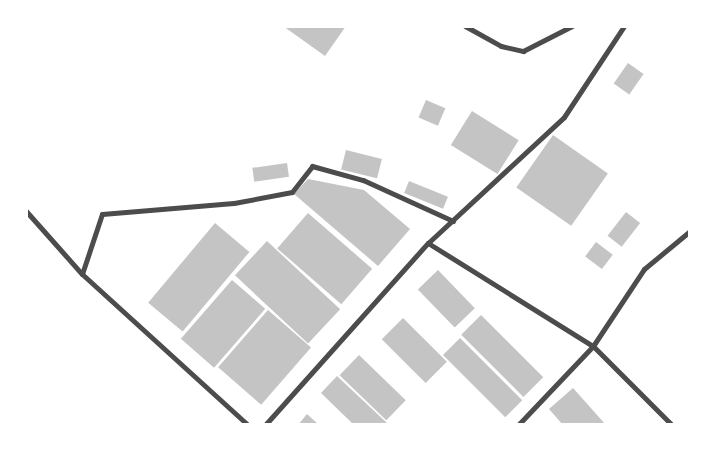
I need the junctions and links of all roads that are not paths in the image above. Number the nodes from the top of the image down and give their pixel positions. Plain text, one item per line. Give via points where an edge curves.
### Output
1 (465, 26) edge
2 (572, 26) edge
3 (624, 26) edge
4 (26, 211) edge
5 (453, 221) junction
6 (690, 232) edge
7 (428, 243) junction
8 (82, 274) junction
9 (593, 346) junction
10 (248, 425) edge
11 (265, 425) edge
12 (518, 425) edge
13 (672, 425) edge

1 - 2 street via 500,46 523,51
3 - 5 street via 564,118
4 - 8 street
5 - 7 street
5 - 8 street via 363,180 312,166 292,192 234,203 102,214
6 - 9 street via 644,269
7 - 9 street
7 - 11 street
8 - 10 street
9 - 12 street
9 - 13 street

